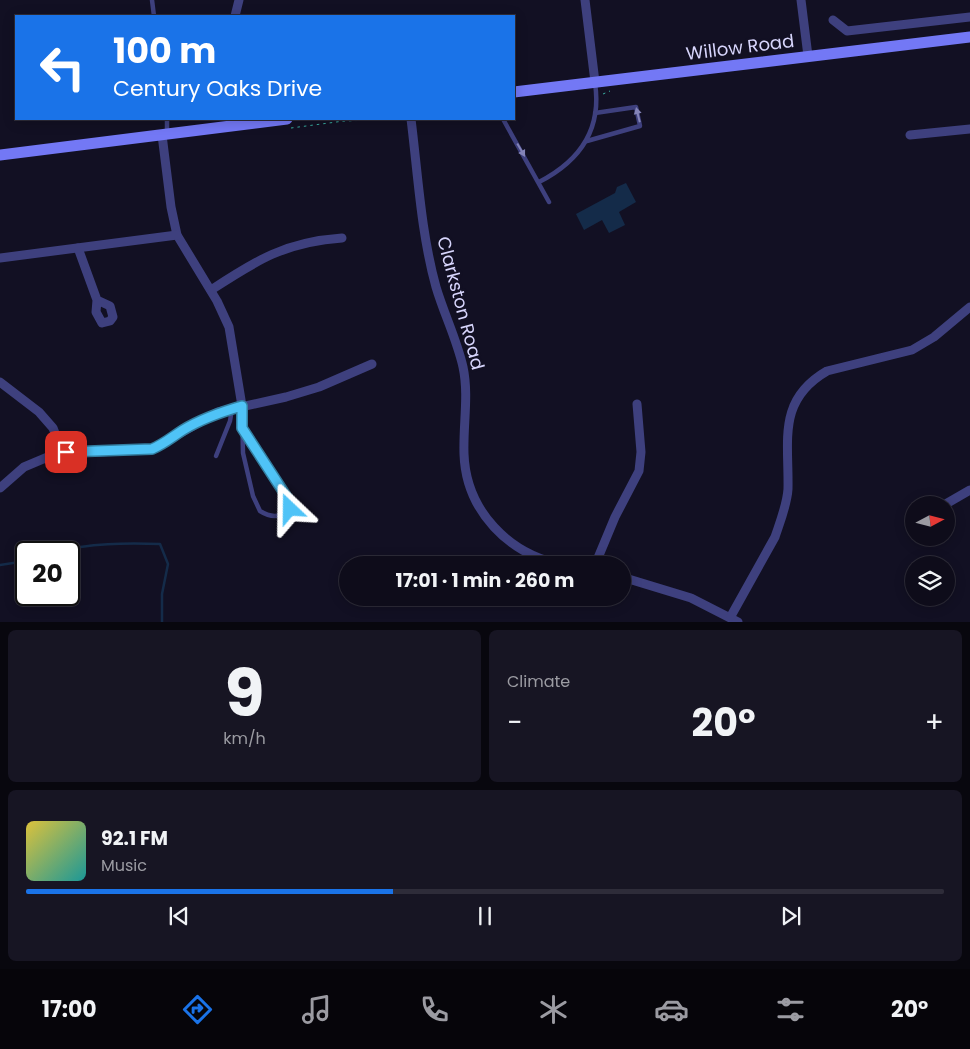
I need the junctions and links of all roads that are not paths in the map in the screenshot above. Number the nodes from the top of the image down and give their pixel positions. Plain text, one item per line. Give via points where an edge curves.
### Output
1 (152, 0) edge
2 (239, 0) edge
3 (585, 0) edge
4 (801, 0) edge
5 (154, 15) edge
6 (235, 15) edge
7 (970, 17) edge
8 (833, 20) dead end
9 (970, 37) edge
10 (808, 56) junction
11 (595, 82) junction
12 (515, 92) edge
13 (595, 113) junction
14 (166, 120) edge
15 (266, 120) edge
16 (411, 120) edge
17 (504, 120) edge
18 (246, 121) edge
19 (970, 129) edge
20 (910, 134) dead end
21 (165, 135) junction
22 (587, 141) junction
23 (0, 155) edge
24 (539, 182) junction
25 (549, 202) dead end
26 (177, 235) junction
27 (342, 238) dead end
28 (78, 248) junction
29 (0, 258) edge
30 (211, 290) junction
31 (96, 300) dead end
32 (970, 307) edge
33 (372, 364) dead end
34 (0, 382) edge
35 (637, 404) dead end
36 (242, 406) junction
37 (232, 409) junction
38 (242, 428) junction
39 (60, 448) junction
40 (216, 456) dead end
41 (0, 488) edge
42 (970, 490) edge
43 (955, 499) edge
44 (534, 556) edge
45 (599, 556) edge
46 (631, 580) edge
47 (735, 619) edge

1 - 5 lane
2 - 6 street
3 - 11 street
4 - 10 street
7 - 8 street via 847,31
9 - 10 street, Willow Road
10 - 11 street, Willow Road
11 - 12 street, Willow Road
11 - 13 lane
13 - 22 lane
22 -> 13 lane via 640,126 636,107
14 - 21 lane
15 - 18 street
16 - 44 street, Clarkston Road via 429,256 465,380 464,452 468,482 485,518 505,540
17 -> 24 lane
18 - 21 street
19 - 20 street
21 - 23 street
21 - 26 street via 171,207
22 - 24 lane via 559,170
24 - 25 lane
26 - 28 street
26 - 30 street
27 - 30 street via 278,250
28 - 29 street
28 - 31 street
30 - 36 street via 229,327
32 - 47 street via 934,337 912,350 827,371 799,394 787,430 788,492 780,524
33 - 36 street via 311,389
34 - 39 street via 39,412 52,428
35 - 45 street via 641,452 639,471
36 - 37 street
36 - 38 lane
37 - 39 street via 199,421 152,449 81,452
37 - 40 lane
38 - 38 lane via 243,453 260,511 267,516 285,514 290,509 290,502
39 - 41 street via 24,467
42 - 43 street
46 - 47 street via 670,591

